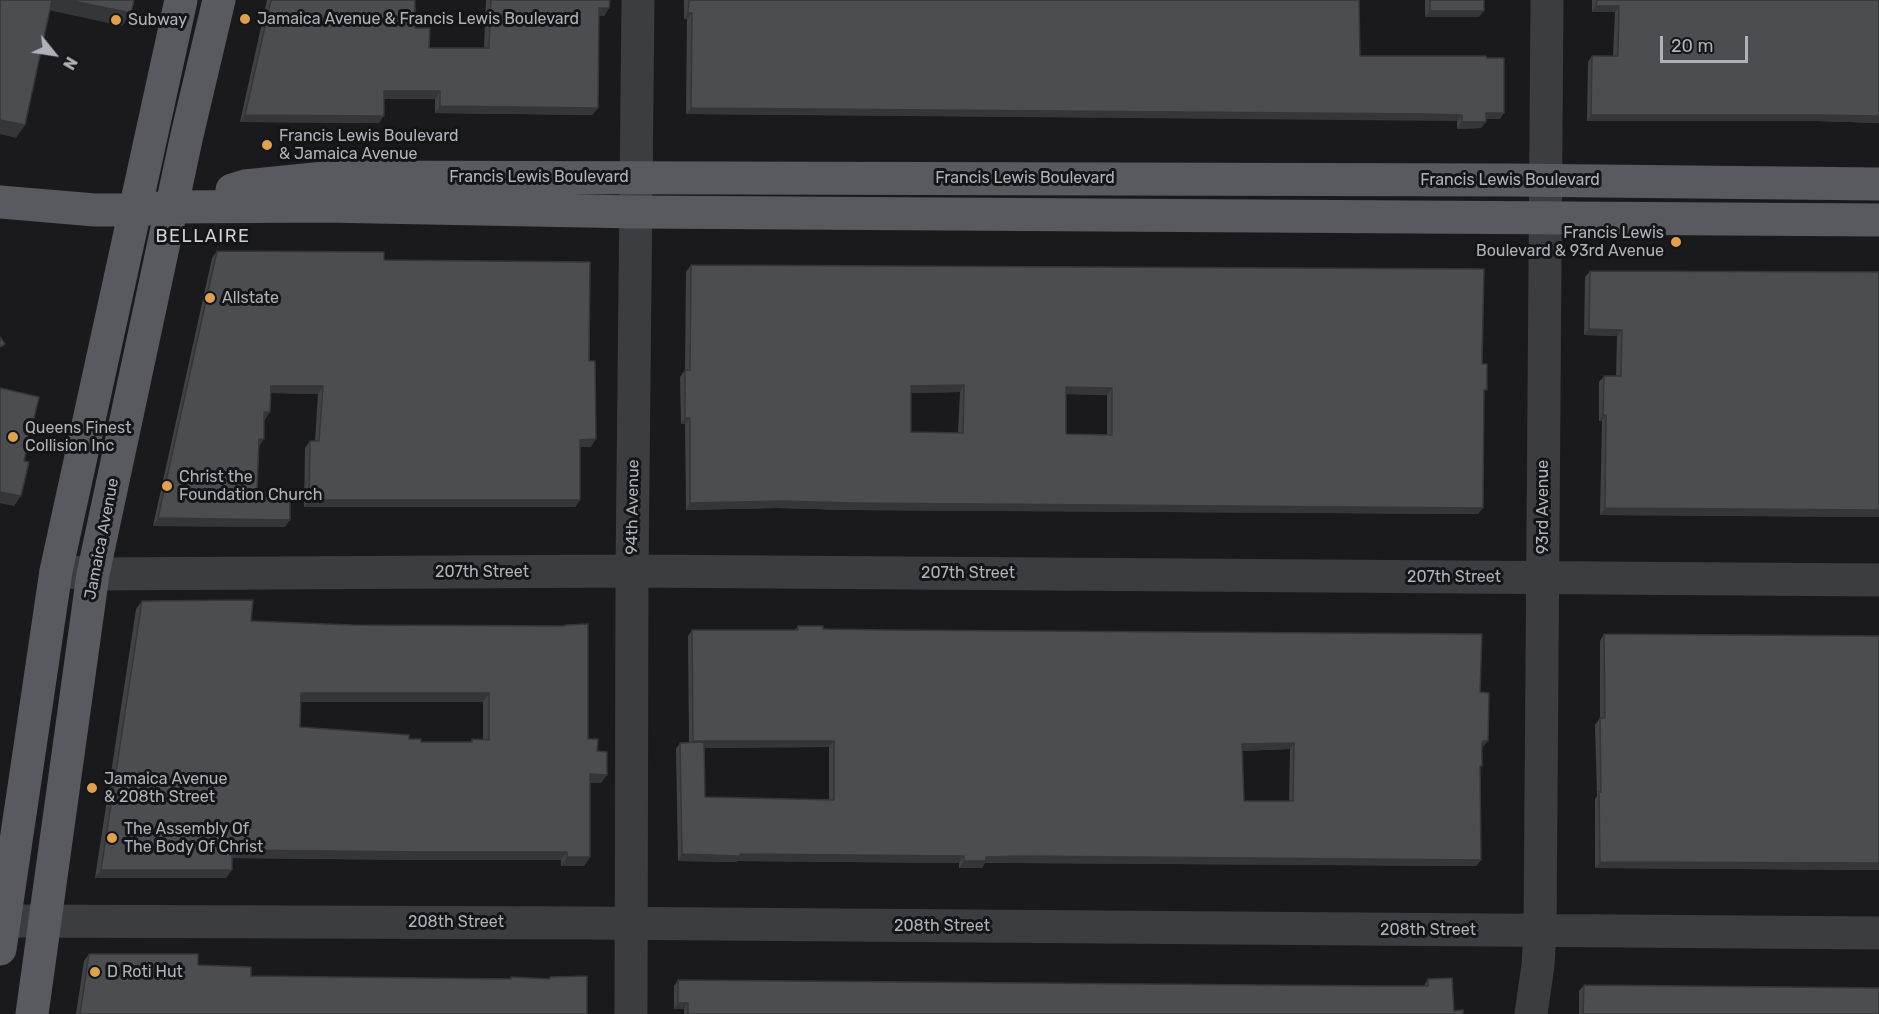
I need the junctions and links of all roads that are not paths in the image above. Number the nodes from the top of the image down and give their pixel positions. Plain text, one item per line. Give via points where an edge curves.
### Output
1 (181, 0) edge
2 (219, 0) edge
3 (638, 0) edge
4 (1547, 0) edge
5 (637, 177) junction
6 (1546, 180) junction
7 (1879, 184) edge
8 (0, 202) edge
9 (173, 207) junction
10 (134, 210) junction
11 (636, 212) junction
12 (1546, 218) junction
13 (1879, 220) edge
14 (633, 571) junction
15 (56, 572) junction
16 (93, 574) junction
17 (1543, 577) junction
18 (1879, 580) edge
19 (44, 921) junction
20 (632, 923) junction
21 (1540, 930) junction
22 (1879, 933) edge
23 (2, 935) edge
24 (1538, 965) junction
25 (32, 1014) edge
26 (631, 1014) edge
27 (1531, 1014) edge
28 (1547, 1014) edge

1 - 10 main road
2 - 9 main road, Jamaica Avenue
3 - 5 street, 94th Avenue
4 - 6 street, 93rd Avenue
5 - 6 main road, Francis Lewis Boulevard
5 - 9 main road, Francis Lewis Boulevard via 334,177 245,186
5 - 11 street, 94th Avenue
6 - 7 main road, Francis Lewis Boulevard
6 - 12 street, 93rd Avenue
8 - 10 main road, Francis Lewis Boulevard
9 - 10 main road, Francis Lewis Boulevard
9 - 11 main road, Francis Lewis Boulevard
9 - 16 main road, Jamaica Avenue
10 - 15 main road
11 - 12 main road, Francis Lewis Boulevard
11 - 14 street, 94th Avenue
12 - 13 main road, Francis Lewis Boulevard
12 - 17 street, 93rd Avenue
14 - 16 street, 207th Street
14 - 17 street, 207th Street
14 - 20 street, 94th Avenue
15 - 16 street, 207th Street
15 - 23 main road
16 - 19 main road, Jamaica Avenue
17 - 18 street, 207th Street
17 - 21 street, 93rd Avenue
19 - 20 street, 208th Street
19 - 23 street, 208th Street
19 - 25 main road, Jamaica Avenue
20 - 21 street, 208th Street
20 - 26 street, 94th Avenue
21 - 22 street, 208th Street
21 - 24 street, 93rd Avenue
24 - 27 street, 93rd Avenue
24 - 28 street

